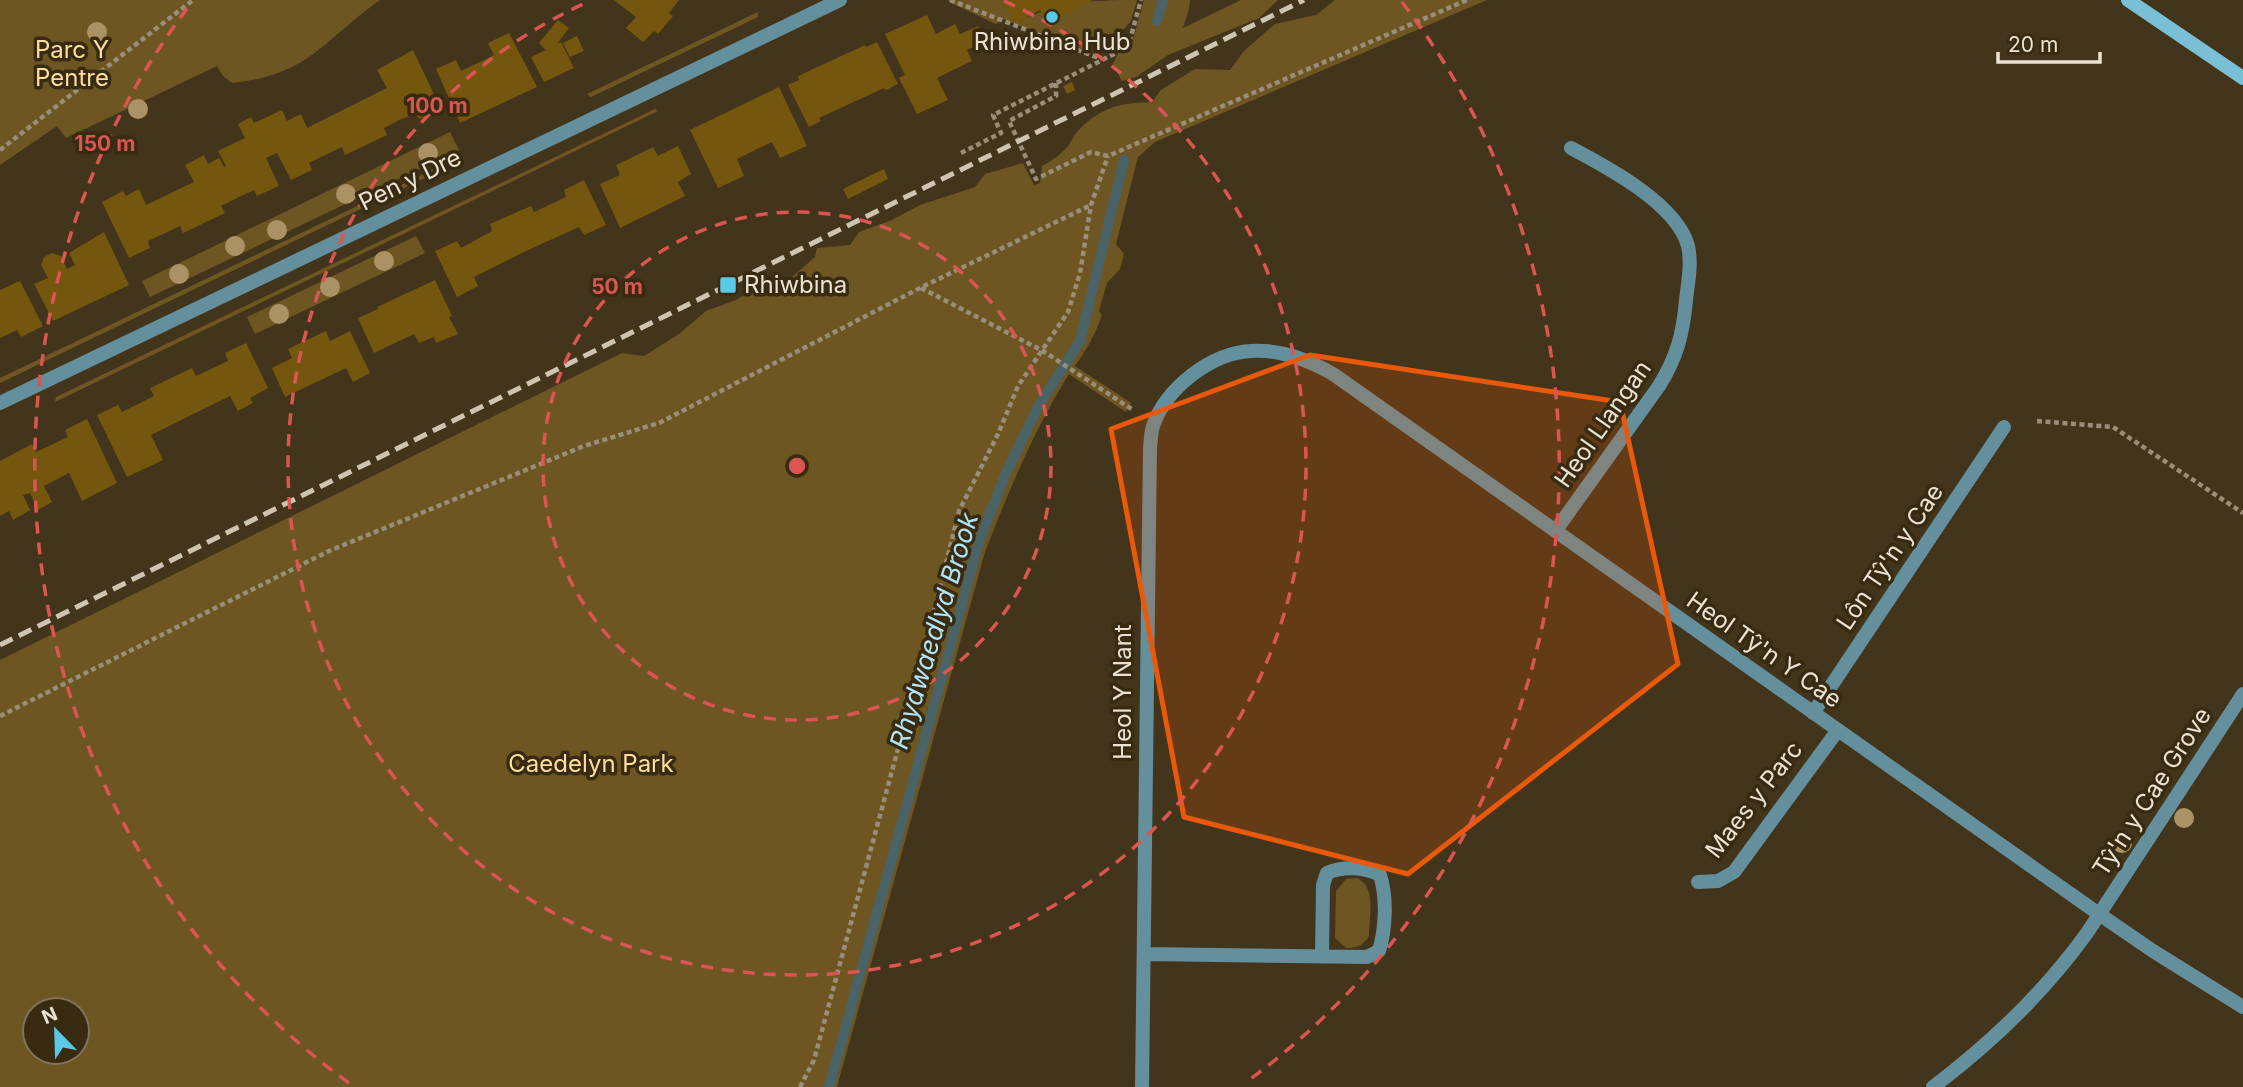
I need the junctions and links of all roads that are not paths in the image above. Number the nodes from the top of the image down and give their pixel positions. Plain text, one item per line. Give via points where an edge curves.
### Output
1 (840, 0) edge
2 (2127, 0) edge
3 (810, 6) edge
4 (2243, 78) edge
5 (1571, 148) dead end
6 (1251, 351) joint
7 (0, 403) edge
8 (2004, 427) dead end
9 (1556, 530) junction
10 (2243, 694) edge
11 (1813, 713) junction
12 (1838, 730) junction
13 (1698, 882) dead end
14 (2099, 914) junction
15 (1145, 954) junction
16 (1322, 956) junction
17 (2243, 1007) edge
18 (1142, 1087) edge
19 (1934, 1087) edge

1 - 3 street, Pen y Dre
2 - 4 street
3 - 7 street, Pen y Dre
5 - 9 street, Heol Llangan via 1660,206 1688,244 1690,264 1681,338 1673,363
6 - 9 street, Heol Tŷ'n Y Cae via 1308,360 1333,374
6 - 15 street, Heol Y Nant via 1228,355 1183,383 1153,426 1146,644
8 - 11 street, Lôn Tŷ'n y Cae
9 - 11 street, Heol Tŷ'n Y Cae
10 - 14 street, Tŷ'n y Cae Grove
11 - 12 street, Heol Tŷ'n Y Cae
12 - 13 street, Maes y Parc via 1734,872 1718,881
12 - 14 street, Heol Tŷ'n Y Cae
14 - 17 street, Heol Tŷ'n Y Cae
14 - 19 street, Tŷ'n y Cae Grove via 2047,982
15 - 16 street
15 - 18 street, Heol Y Nant
16 - 16 street via 1367,957 1379,950 1384,886 1380,875 1338,868 1327,873

